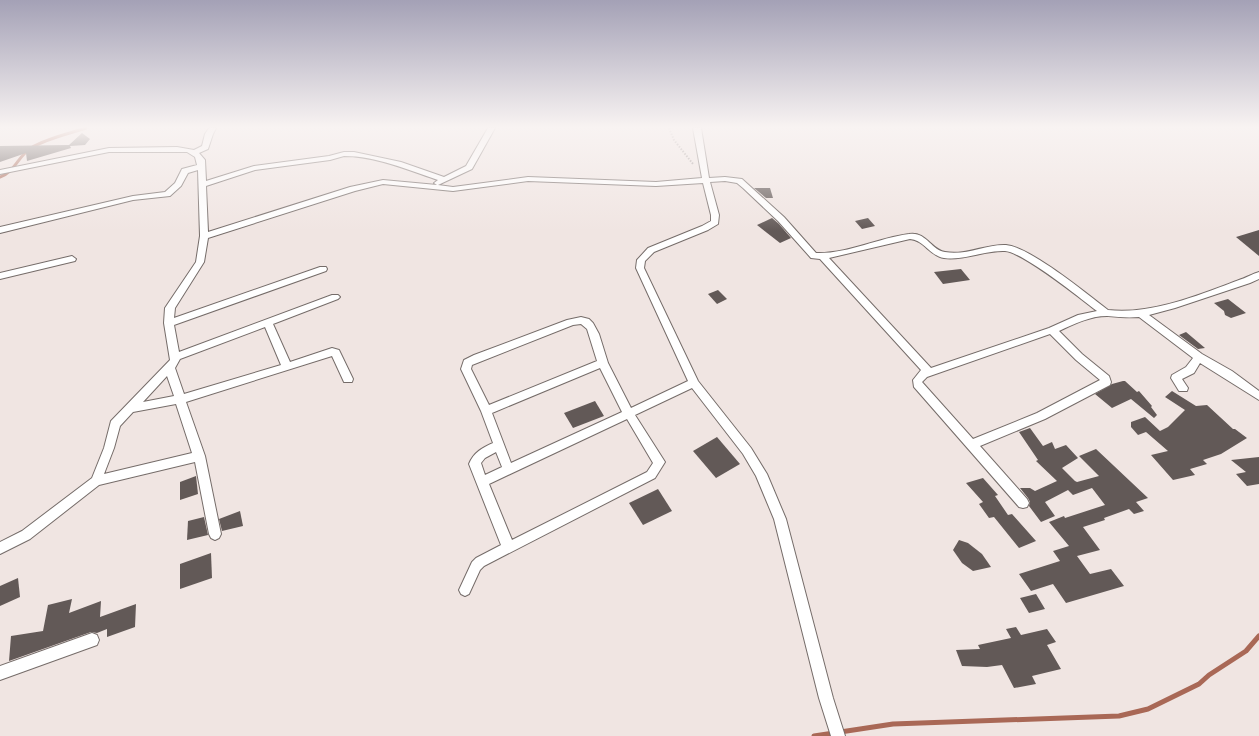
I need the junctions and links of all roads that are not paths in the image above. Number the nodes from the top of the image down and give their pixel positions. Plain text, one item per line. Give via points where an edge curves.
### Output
1 (42, 162) edge
2 (201, 162) edge
3 (297, 162) edge
4 (391, 162) edge
5 (471, 162) edge
6 (703, 162) edge
7 (200, 167) junction
8 (0, 172) edge
9 (443, 179) junction
10 (706, 180) junction
11 (201, 185) junction
12 (431, 187) junction
13 (0, 230) edge
14 (204, 236) junction
15 (822, 256) junction
16 (72, 259) dead end
17 (323, 269) dead end
18 (1259, 275) edge
19 (0, 276) edge
20 (336, 297) dead end
21 (1140, 312) junction
22 (1106, 313) junction
23 (268, 322) junction
24 (169, 324) junction
25 (1052, 330) junction
26 (1199, 357) junction
27 (172, 362) junction
28 (602, 363) junction
29 (287, 367) junction
30 (929, 373) junction
31 (348, 379) dead end
32 (694, 382) junction
33 (1183, 388) dead end
34 (1259, 396) edge
35 (181, 399) junction
36 (130, 408) junction
37 (486, 411) junction
38 (628, 414) junction
39 (499, 445) junction
40 (972, 445) junction
41 (199, 456) junction
42 (508, 469) junction
43 (96, 481) junction
44 (482, 482) junction
45 (1023, 503) dead end
46 (215, 534) dead end
47 (508, 546) junction
48 (0, 548) edge
49 (465, 590) dead end
50 (92, 640) dead end
51 (0, 673) edge
52 (838, 736) edge

1 - 8 street
2 - 7 street
3 - 11 street via 254,168
4 - 9 street
5 - 9 street via 469,167
6 - 10 street
7 - 11 street
7 - 13 street via 185,171 175,188 164,195 133,198
9 - 12 street
10 - 12 street via 656,184 528,179 453,189
10 - 15 street via 739,181 781,219 810,253
10 - 32 street via 716,215 715,222 650,250 641,260 640,268
11 - 14 street
12 - 14 street via 392,182 370,185
14 - 24 street via 200,262 170,308
15 - 22 street via 910,236 921,238 944,255 1002,248 1014,249
15 - 30 street
16 - 19 street
17 - 24 street
18 - 21 street via 1179,304
20 - 23 street
21 - 22 street via 1122,315
21 - 26 street
22 - 25 street via 1081,317
23 - 27 street
23 - 29 street
24 - 27 street
25 - 30 street
25 - 40 street via 1106,382 1041,416
26 - 33 street via 1190,370 1176,378
26 - 34 street
27 - 35 street
27 - 36 street
28 - 37 street
28 - 37 street via 591,326 584,320 476,358 468,363 466,370
28 - 38 street
29 - 31 street via 332,352 336,354
29 - 35 street
30 - 40 street via 919,377 918,384
32 - 38 street
32 - 52 street via 747,451 771,496 780,519
35 - 36 street
35 - 41 street
36 - 43 street via 115,424
37 - 39 street
38 - 42 street
38 - 47 street via 659,462 651,474
39 - 42 street
39 - 44 street via 485,452 476,461 476,469
40 - 45 street
41 - 43 street
41 - 46 street
42 - 44 street
43 - 48 street via 26,535
44 - 47 street
47 - 49 street via 476,566
50 - 51 street

